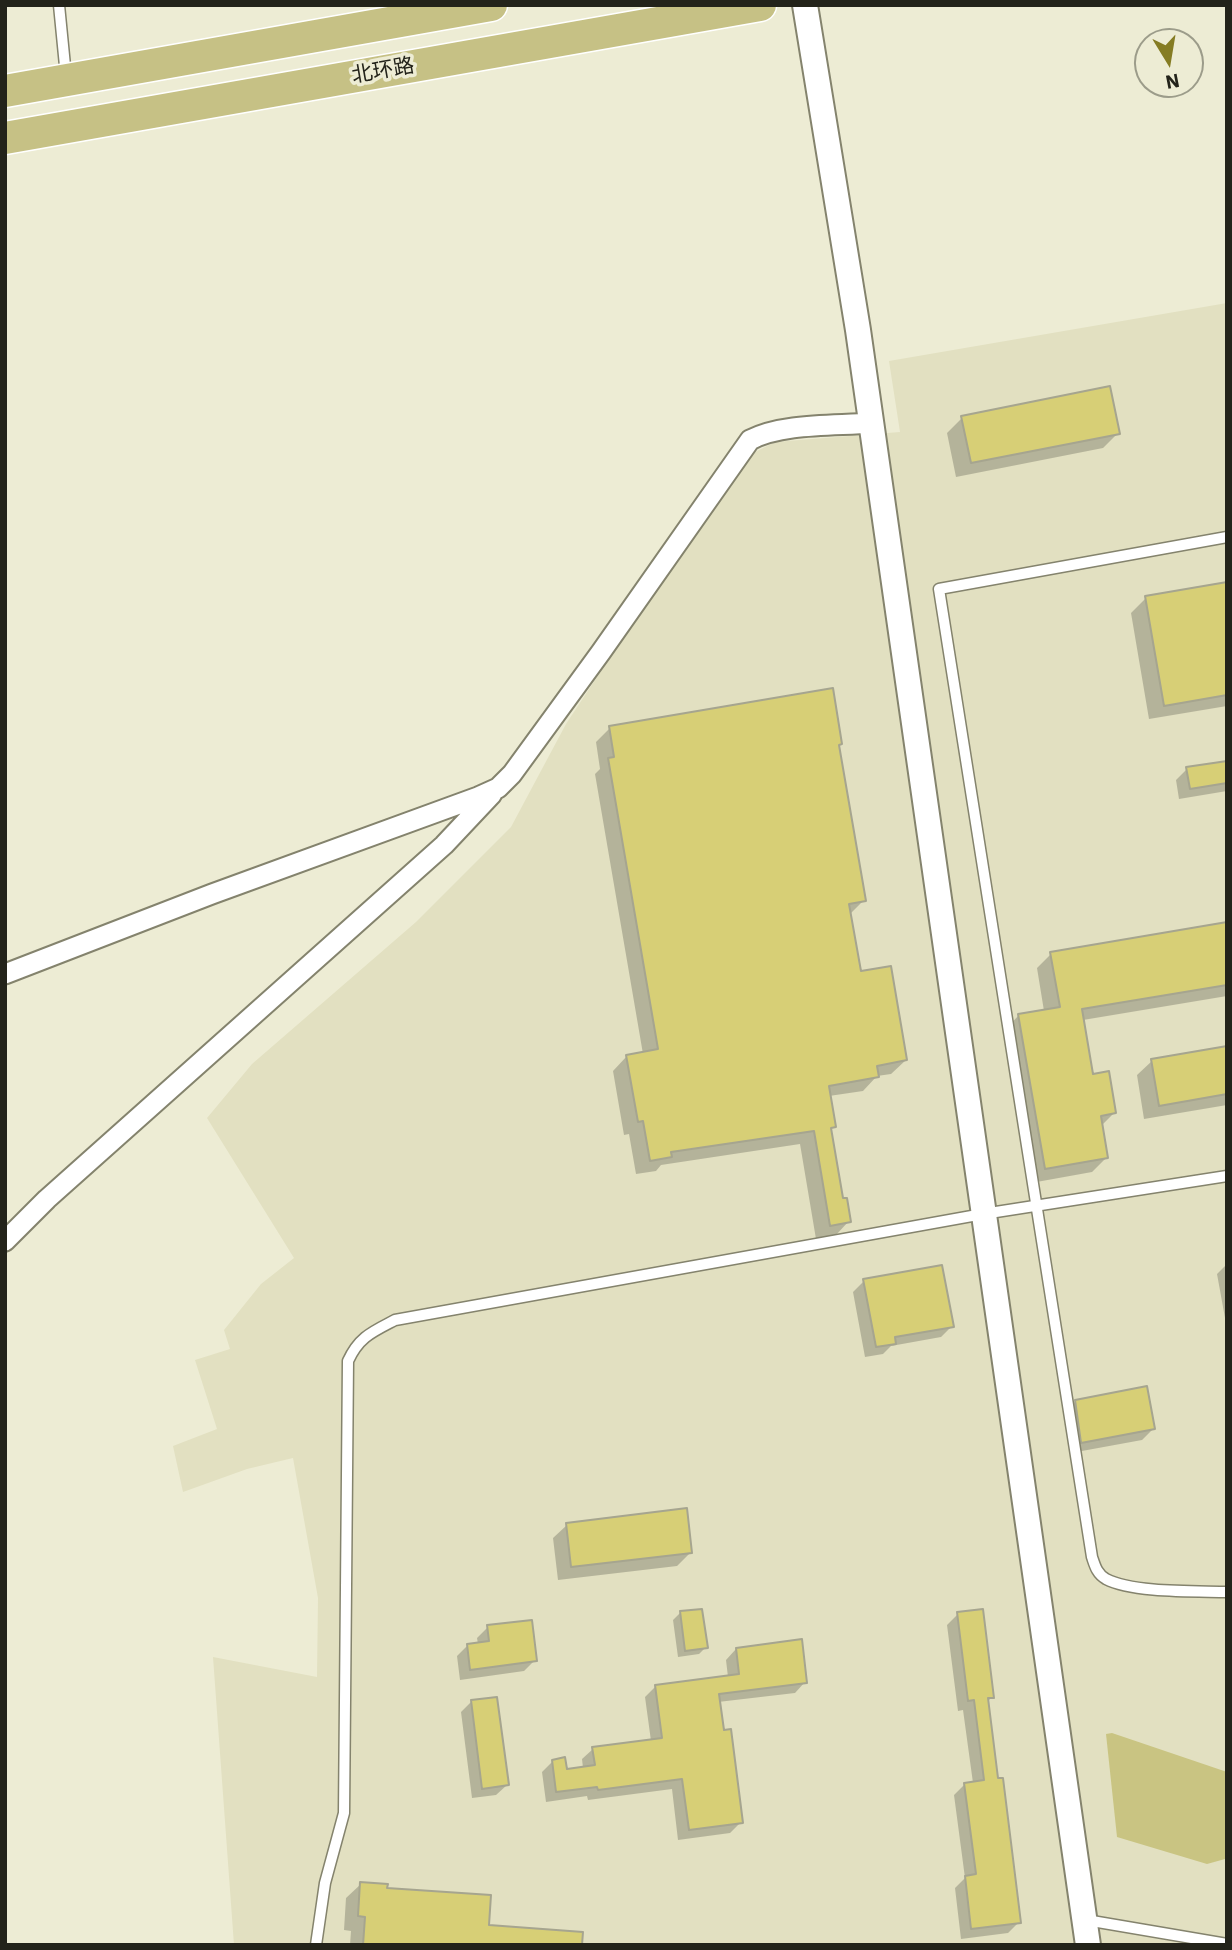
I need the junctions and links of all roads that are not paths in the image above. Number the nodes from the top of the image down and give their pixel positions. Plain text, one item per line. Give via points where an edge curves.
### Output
1 (59, 5) edge
2 (491, 5) edge
3 (760, 5) edge
4 (805, 5) edge
5 (66, 80) junction
6 (5, 91) edge
7 (5, 138) edge
8 (871, 423) junction
9 (1227, 537) edge
10 (498, 788) junction
11 (5, 974) edge
12 (1227, 1176) edge
13 (1037, 1206) junction
14 (983, 1214) junction
15 (5, 1241) edge
16 (1227, 1592) edge
17 (1085, 1920) junction
18 (1227, 1944) edge
19 (316, 1945) edge
20 (1088, 1945) edge

1 - 5 lane
2 - 5 main road
3 - 7 main road, 北环路
4 - 8 street
5 - 6 main road
8 - 10 street via 786,429 750,440 601,652
8 - 14 street
9 - 13 lane via 939,589
10 - 11 street
10 - 15 street via 444,845
12 - 13 lane
13 - 14 lane
13 - 16 lane via 1095,1567 1107,1579 1131,1587
14 - 17 street
14 - 19 lane via 395,1320 355,1346 348,1361 344,1814 324,1884
17 - 18 lane
17 - 20 street

